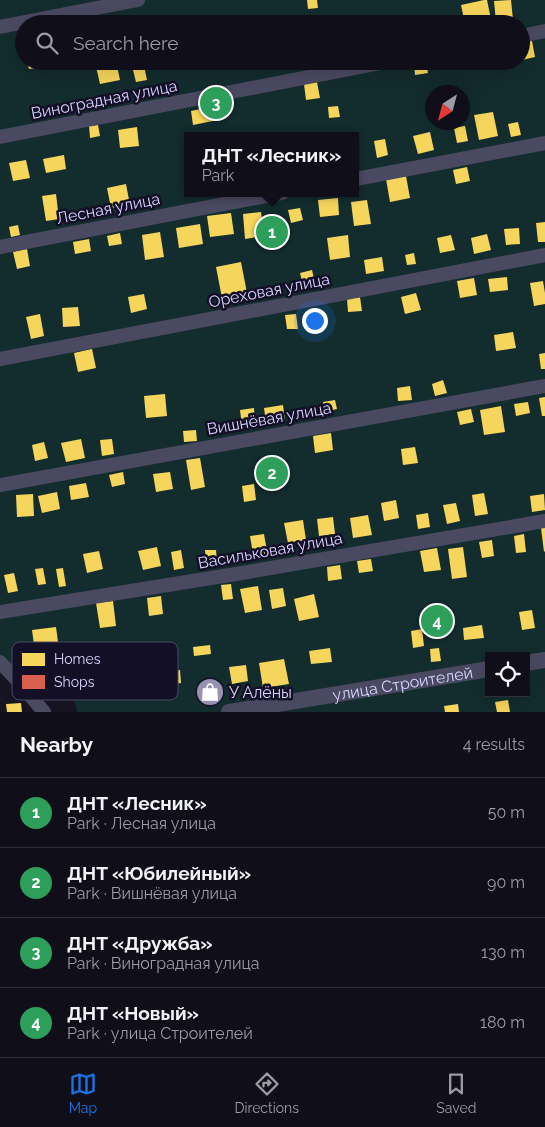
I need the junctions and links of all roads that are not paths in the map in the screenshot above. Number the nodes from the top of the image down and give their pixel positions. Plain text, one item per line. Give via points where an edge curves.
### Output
1 (138, 0) edge
2 (64, 15) edge
3 (15, 25) edge
4 (0, 28) edge
5 (545, 31) edge
6 (530, 34) edge
7 (345, 70) edge
8 (0, 137) edge
9 (545, 143) edge
10 (359, 178) edge
11 (261, 197) edge
12 (0, 247) edge
13 (545, 255) edge
14 (0, 358) edge
15 (545, 386) edge
16 (0, 485) edge
17 (545, 521) edge
18 (0, 612) edge
19 (545, 660) edge
20 (0, 662) edge
21 (530, 662) edge
22 (485, 670) edge
23 (12, 675) edge
24 (34, 700) edge
25 (44, 712) edge
26 (234, 712) edge

1 - 2 street
3 - 4 street
5 - 6 street
7 - 8 street, Виноградная улица
9 - 10 street
11 - 12 street, Лесная улица
13 - 14 street, Ореховая улица
15 - 16 street, Вишнёвая улица
17 - 18 street, Васильковая улица
19 - 21 street
20 - 23 street
22 - 26 street, улица Строителей
24 - 25 street

